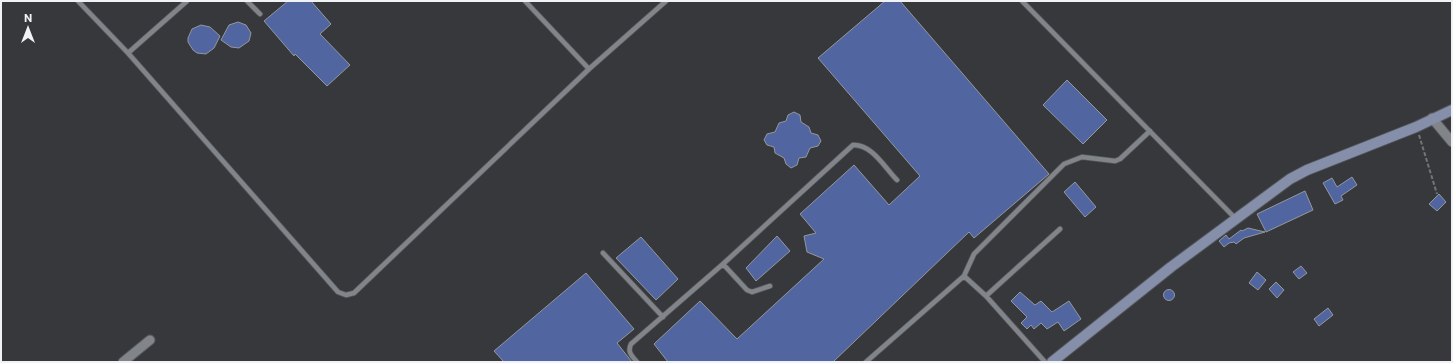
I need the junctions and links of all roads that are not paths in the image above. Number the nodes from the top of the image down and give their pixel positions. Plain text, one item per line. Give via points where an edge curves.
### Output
1 (78, 1) edge
2 (187, 1) edge
3 (247, 1) edge
4 (525, 1) edge
5 (666, 1) edge
6 (1022, 1) edge
7 (260, 14) dead end
8 (128, 53) junction
9 (589, 69) junction
10 (1452, 110) edge
11 (1432, 118) junction
12 (1150, 131) junction
13 (1452, 142) edge
14 (897, 180) dead end
15 (1235, 218) junction
16 (1060, 229) dead end
17 (602, 253) dead end
18 (723, 264) junction
19 (964, 276) junction
20 (770, 286) dead end
21 (986, 296) junction
22 (663, 316) junction
23 (150, 340) dead end
24 (122, 362) edge
25 (637, 362) edge
26 (866, 362) edge
27 (1045, 362) edge
28 (1052, 362) edge

1 - 8 lane
2 - 8 lane
3 - 7 lane
4 - 9 lane
5 - 9 lane
6 - 12 lane
8 - 9 lane via 338,292 346,295 354,293
10 - 11 street
11 - 13 street
11 - 15 street via 1416,127 1300,173
12 - 15 lane
12 - 19 lane via 1115,161 1082,157 1064,164 974,254
14 - 18 lane via 869,149 853,145
15 - 28 street
16 - 21 lane
17 - 22 lane
18 - 20 lane via 746,290 752,292
18 - 22 lane
19 - 21 lane
19 - 26 lane
21 - 27 lane
22 - 25 lane via 631,344 630,354
23 - 24 street

